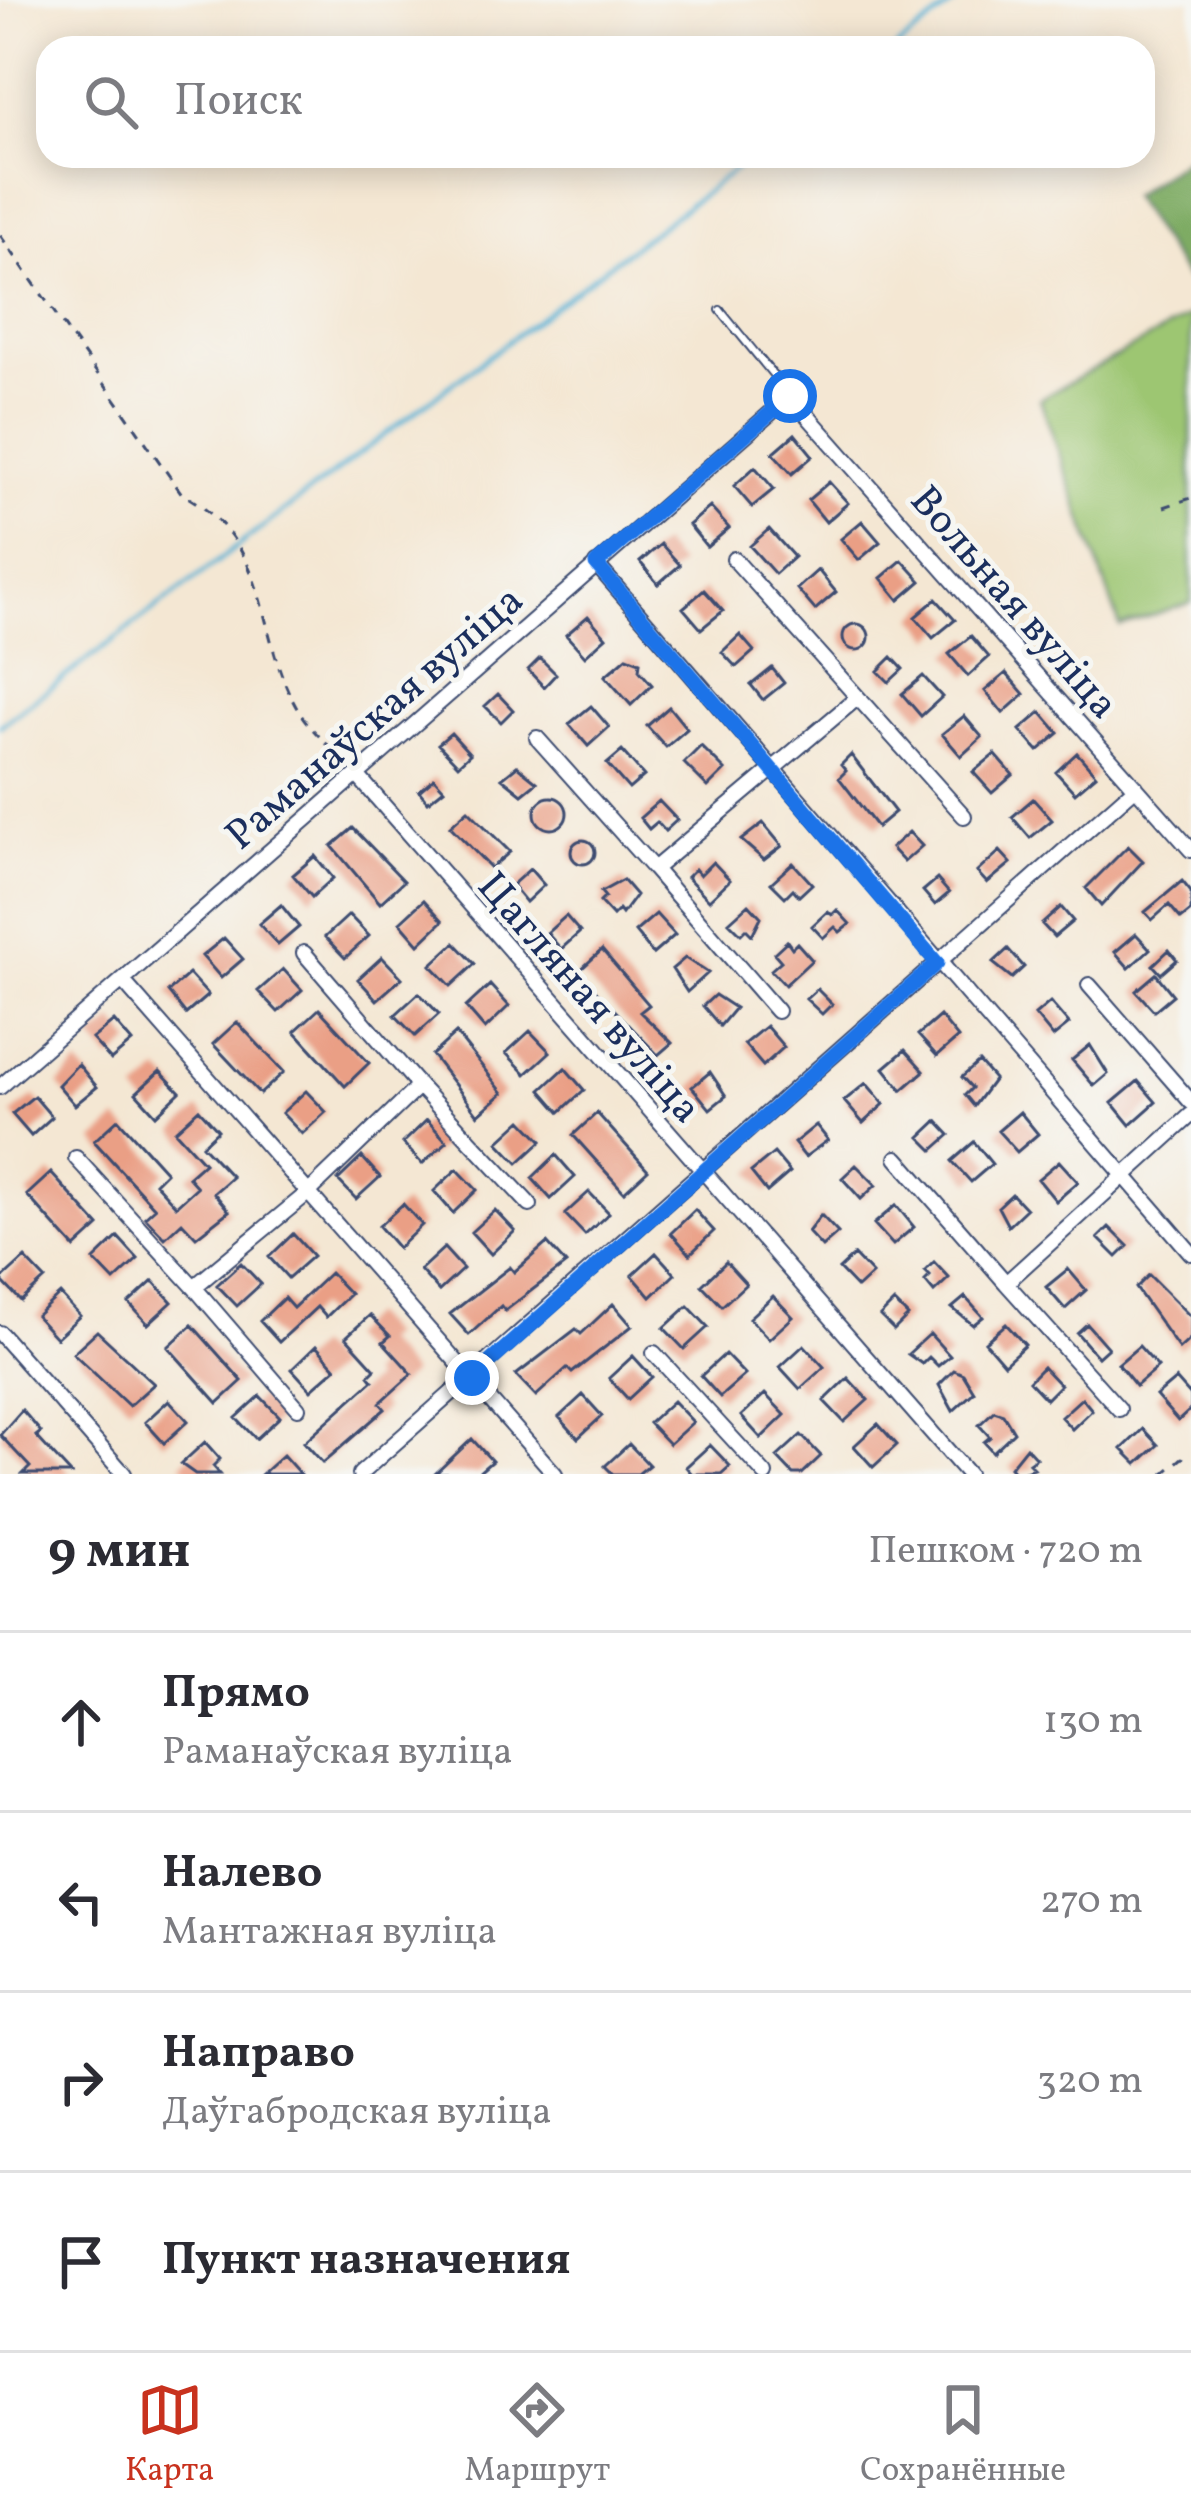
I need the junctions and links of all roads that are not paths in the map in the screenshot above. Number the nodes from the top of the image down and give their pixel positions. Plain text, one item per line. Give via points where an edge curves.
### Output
1 (720, 310) dead end
2 (790, 396) junction
3 (734, 559) dead end
4 (596, 564) junction
5 (856, 698) junction
6 (537, 738) dead end
7 (772, 770) junction
8 (357, 775) junction
9 (1136, 787) junction
10 (964, 816) dead end
11 (1191, 850) edge
12 (653, 869) junction
13 (304, 953) dead end
14 (937, 963) junction
15 (122, 980) junction
16 (1089, 985) dead end
17 (777, 1011) dead end
18 (419, 1086) junction
19 (0, 1087) edge
20 (1191, 1102) edge
21 (1191, 1115) edge
22 (76, 1158) dead end
23 (897, 1158) dead end
24 (699, 1172) junction
25 (1123, 1179) junction
26 (309, 1192) junction
27 (530, 1205) dead end
28 (1191, 1253) edge
29 (1006, 1282) junction
30 (194, 1287) junction
31 (0, 1333) edge
32 (654, 1353) dead end
33 (472, 1378) junction
34 (298, 1408) dead end
35 (1119, 1408) dead end
36 (766, 1473) edge
37 (124, 1474) edge
38 (360, 1474) edge
39 (555, 1474) edge
40 (968, 1474) edge

1 - 2 lane
2 - 4 street, Раманаўская вуліца
2 - 9 street, Вольная вуліца
3 - 5 street
4 - 7 street
4 - 8 street, Раманаўская вуліца
5 - 7 street
5 - 10 street
6 - 12 street
7 - 12 street
7 - 14 street
8 - 15 street, Раманаўская вуліца
8 - 24 street, Цагляная вуліца
9 - 11 street, Вольная вуліца
9 - 14 street
12 - 17 street
13 - 18 street
14 - 24 street
14 - 25 street
15 - 19 street, Раманаўская вуліца
15 - 26 street
16 - 20 street
18 - 26 street
18 - 27 street
21 - 25 street
22 - 30 street
23 - 29 street
24 - 33 street
24 - 40 street, Цагляная вуліца
25 - 28 street
25 - 29 street
26 - 30 street
26 - 33 street
29 - 35 street
30 - 34 street
31 - 37 street
32 - 36 street
33 - 38 street
33 - 39 street

